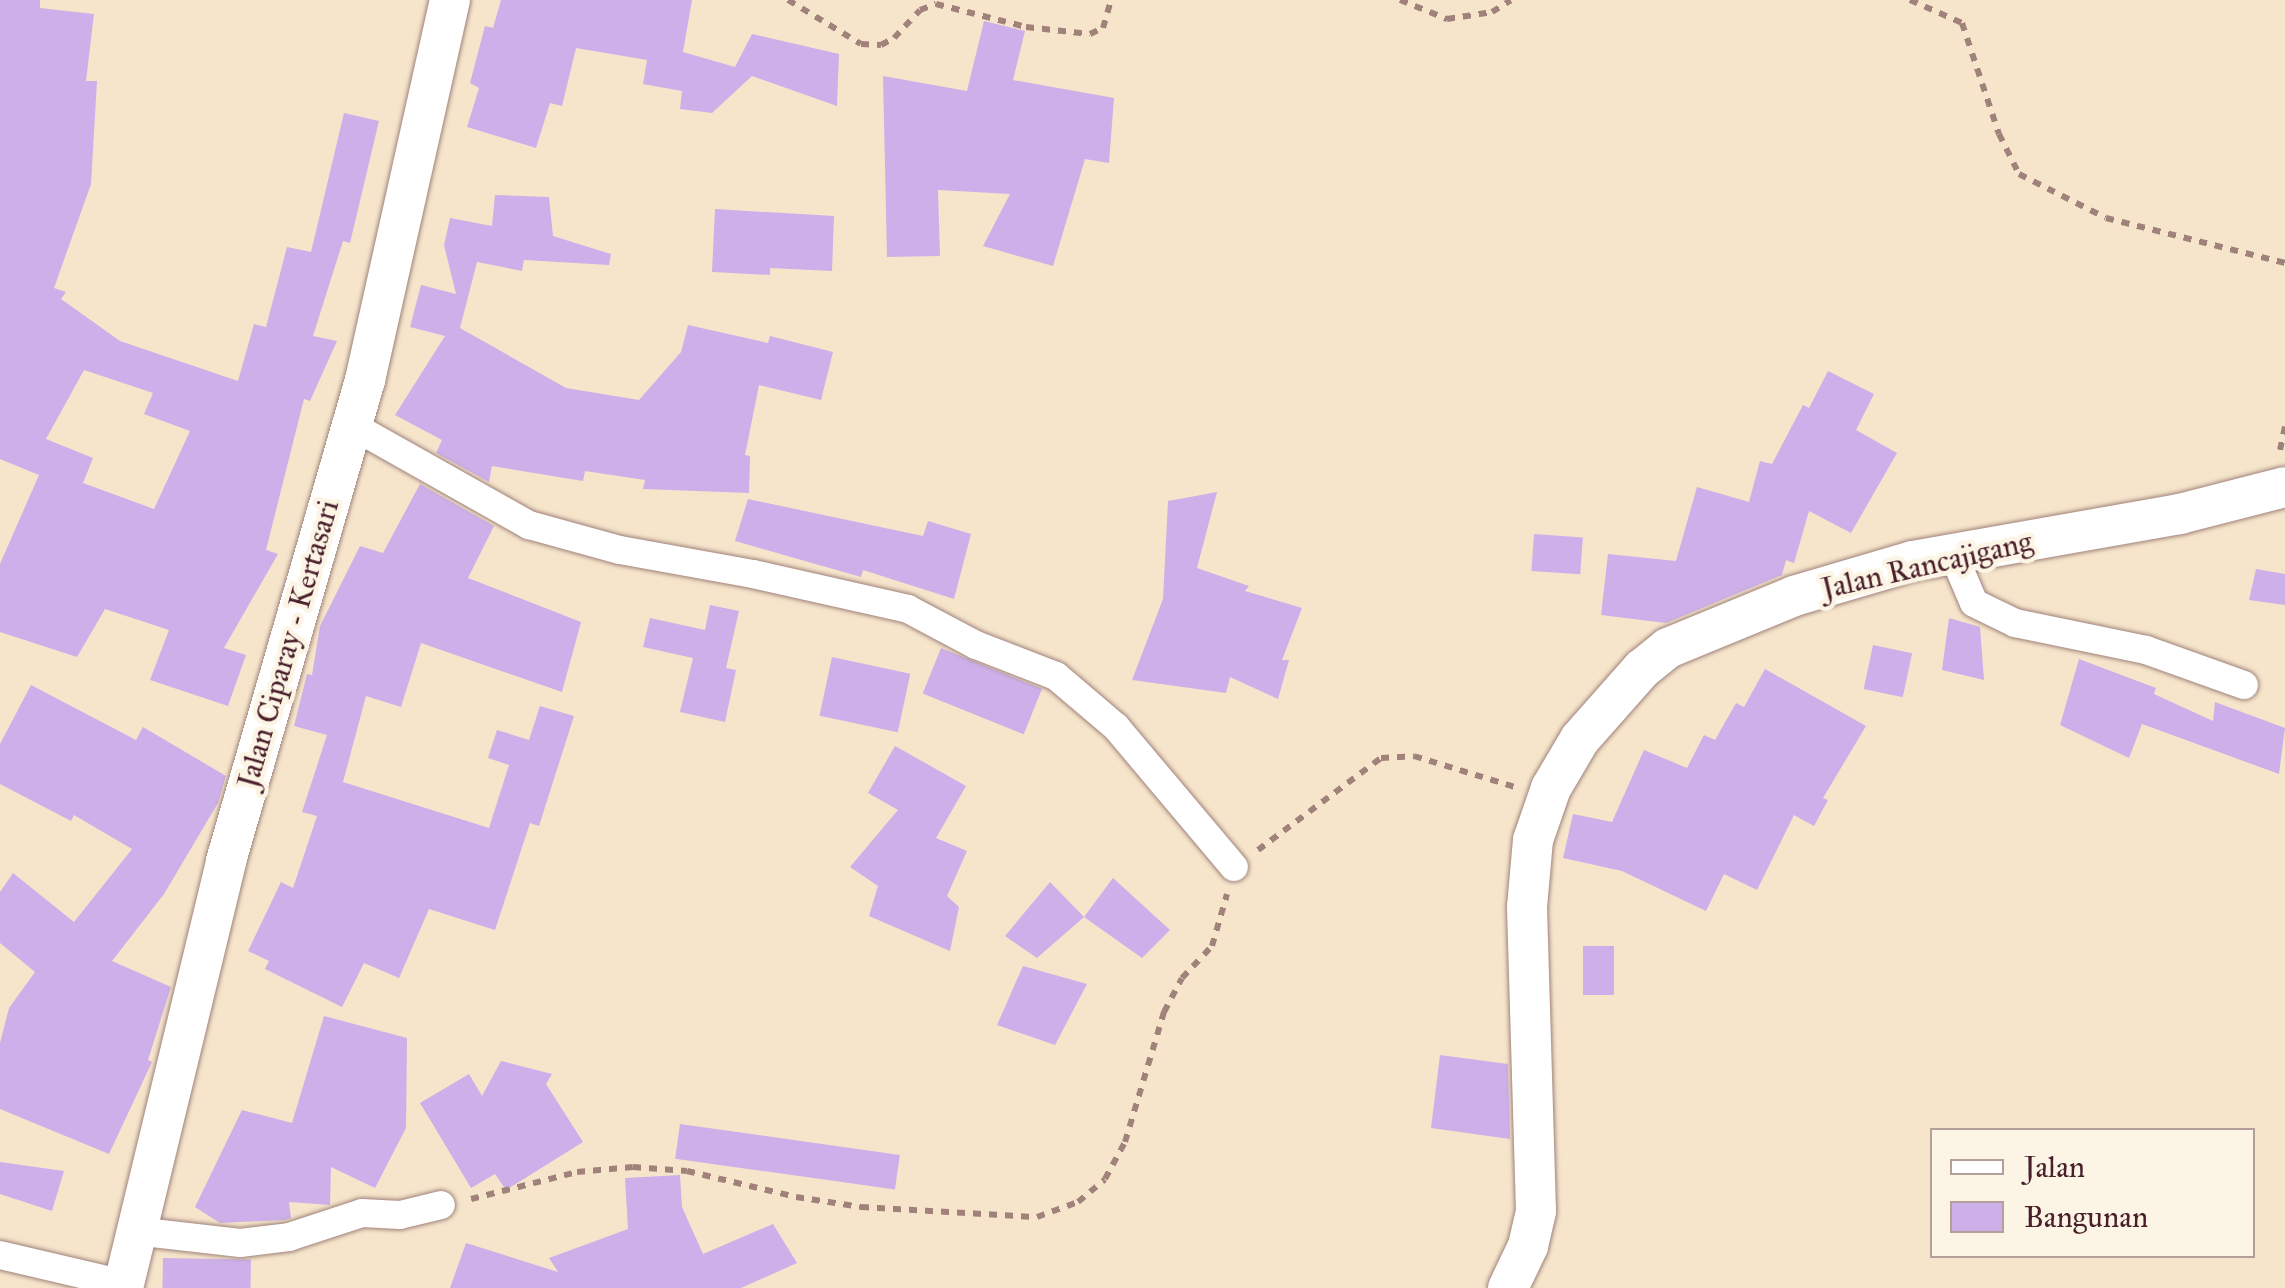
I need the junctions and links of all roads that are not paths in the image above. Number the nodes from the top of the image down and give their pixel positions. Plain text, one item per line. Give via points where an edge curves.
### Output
1 (450, 0) edge
2 (352, 426) junction
3 (2285, 487) edge
4 (1953, 554) junction
5 (2244, 685) dead end
6 (1234, 867) road end
7 (440, 1205) road end
8 (135, 1230) junction
9 (0, 1256) edge
10 (124, 1286) edge
11 (1508, 1288) edge

1 - 2 main road, Jalan Ciparay - Kertasari
2 - 6 street via 529,525 908,608 976,645 1056,676 1116,728
2 - 8 main road, Jalan Ciparay - Kertasari via 226,861
3 - 4 main road, Jalan Rancajigang via 2180,514
4 - 5 street via 1974,603 2015,623 2146,650
4 - 11 main road, Jalan Rancajigang via 1794,596 1668,648 1580,739 1532,840 1526,906 1536,1211
7 - 8 street via 400,1215 362,1213 240,1243
8 - 10 main road, Jalan Ciparay - Kertasari
9 - 10 street

